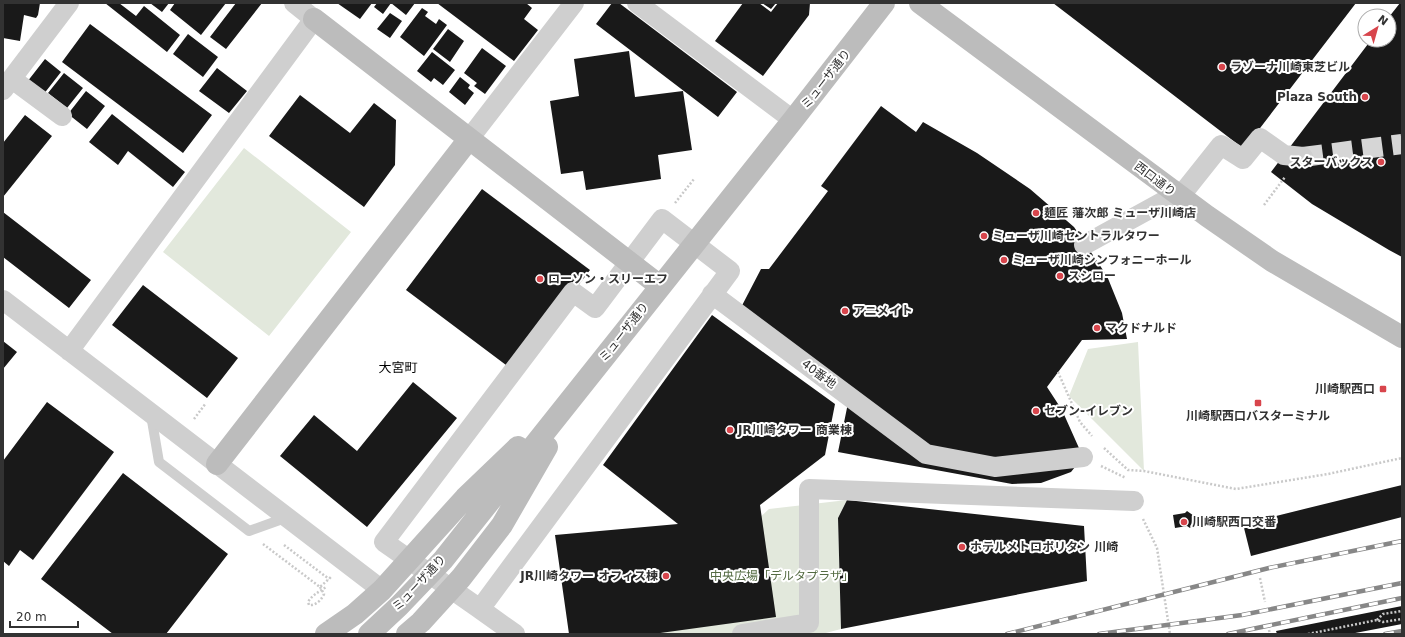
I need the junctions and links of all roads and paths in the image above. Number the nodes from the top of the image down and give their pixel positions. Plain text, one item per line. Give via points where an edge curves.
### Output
1 (69, 3) edge
2 (294, 3) edge
3 (574, 3) edge
4 (637, 3) edge
5 (884, 3) edge
6 (920, 3) edge
7 (314, 19) junction
8 (7, 84) edge
9 (62, 116) dead end
10 (793, 120) junction
11 (469, 139) junction
12 (1302, 157) joint
13 (694, 179) dead end
14 (1264, 205) dead end
15 (662, 219) junction
16 (1084, 246) dead end
17 (660, 286) junction
18 (712, 294) junction
19 (3, 300) edge
20 (1402, 337) edge
21 (69, 350) junction
22 (1058, 372) dead end
23 (583, 385) junction
24 (151, 413) junction
25 (1093, 438) dead end
26 (1102, 446) dead end
27 (1083, 457) joint
28 (1402, 458) edge
29 (217, 464) junction
30 (1134, 501) junction
31 (288, 517) junction
32 (284, 545) dead end
33 (1260, 578) dead end
34 (329, 579) dead end
35 (320, 587) dead end
36 (326, 587) dead end
37 (382, 590) junction
38 (1265, 602) dead end
39 (480, 609) junction
40 (1402, 611) edge
41 (1402, 619) edge
42 (1377, 620) junction
43 (1269, 630) dead end
44 (326, 634) edge
45 (369, 634) edge
46 (407, 634) edge
47 (515, 634) edge
48 (742, 634) edge
49 (1170, 634) edge
50 (1270, 634) edge
51 (1308, 634) edge

1 - 8 street
2 - 7 street
3 - 11 street
4 - 10 street
5 - 10 street, ミューザ通り
6 - 20 street, 西口通り via 1206,216 1272,261
7 - 11 street
7 - 21 street
8 - 9 street
10 - 17 street, ミューザ通り
11 - 17 street
11 - 29 street
12 - 14 path
12 - 16 street via 1284,155 1260,138 1243,159 1221,145 1186,189
13 - 15 path
15 - 18 street via 730,271
15 - 39 street via 595,308 573,292 384,542
17 - 23 street, ミューザ通り
18 - 27 street, 40番地 via 926,454 995,467
18 - 39 street
19 - 21 street
21 - 24 street
22 - 25 path via 1080,422
23 - 37 street via 465,498
23 - 45 street, ミューザ通り via 443,560
23 - 46 street via 502,525 461,578
24 - 29 street
24 - 31 lane via 159,462 249,531
26 - 28 path via 1128,470 1236,489 1328,474
27 - 30 path via 1138,484
29 - 31 street
30 - 48 street via 809,489 809,622
30 - 49 path via 1157,548
31 - 37 street
32 - 34 path
33 - 38 path
35 - 36 path via 324,594 323,598 312,606 309,605 312,595
37 - 44 street via 355,614
39 - 47 street
40 - 42 path via 1383,614
41 - 42 path via 1383,622
42 - 51 path
43 - 50 path

